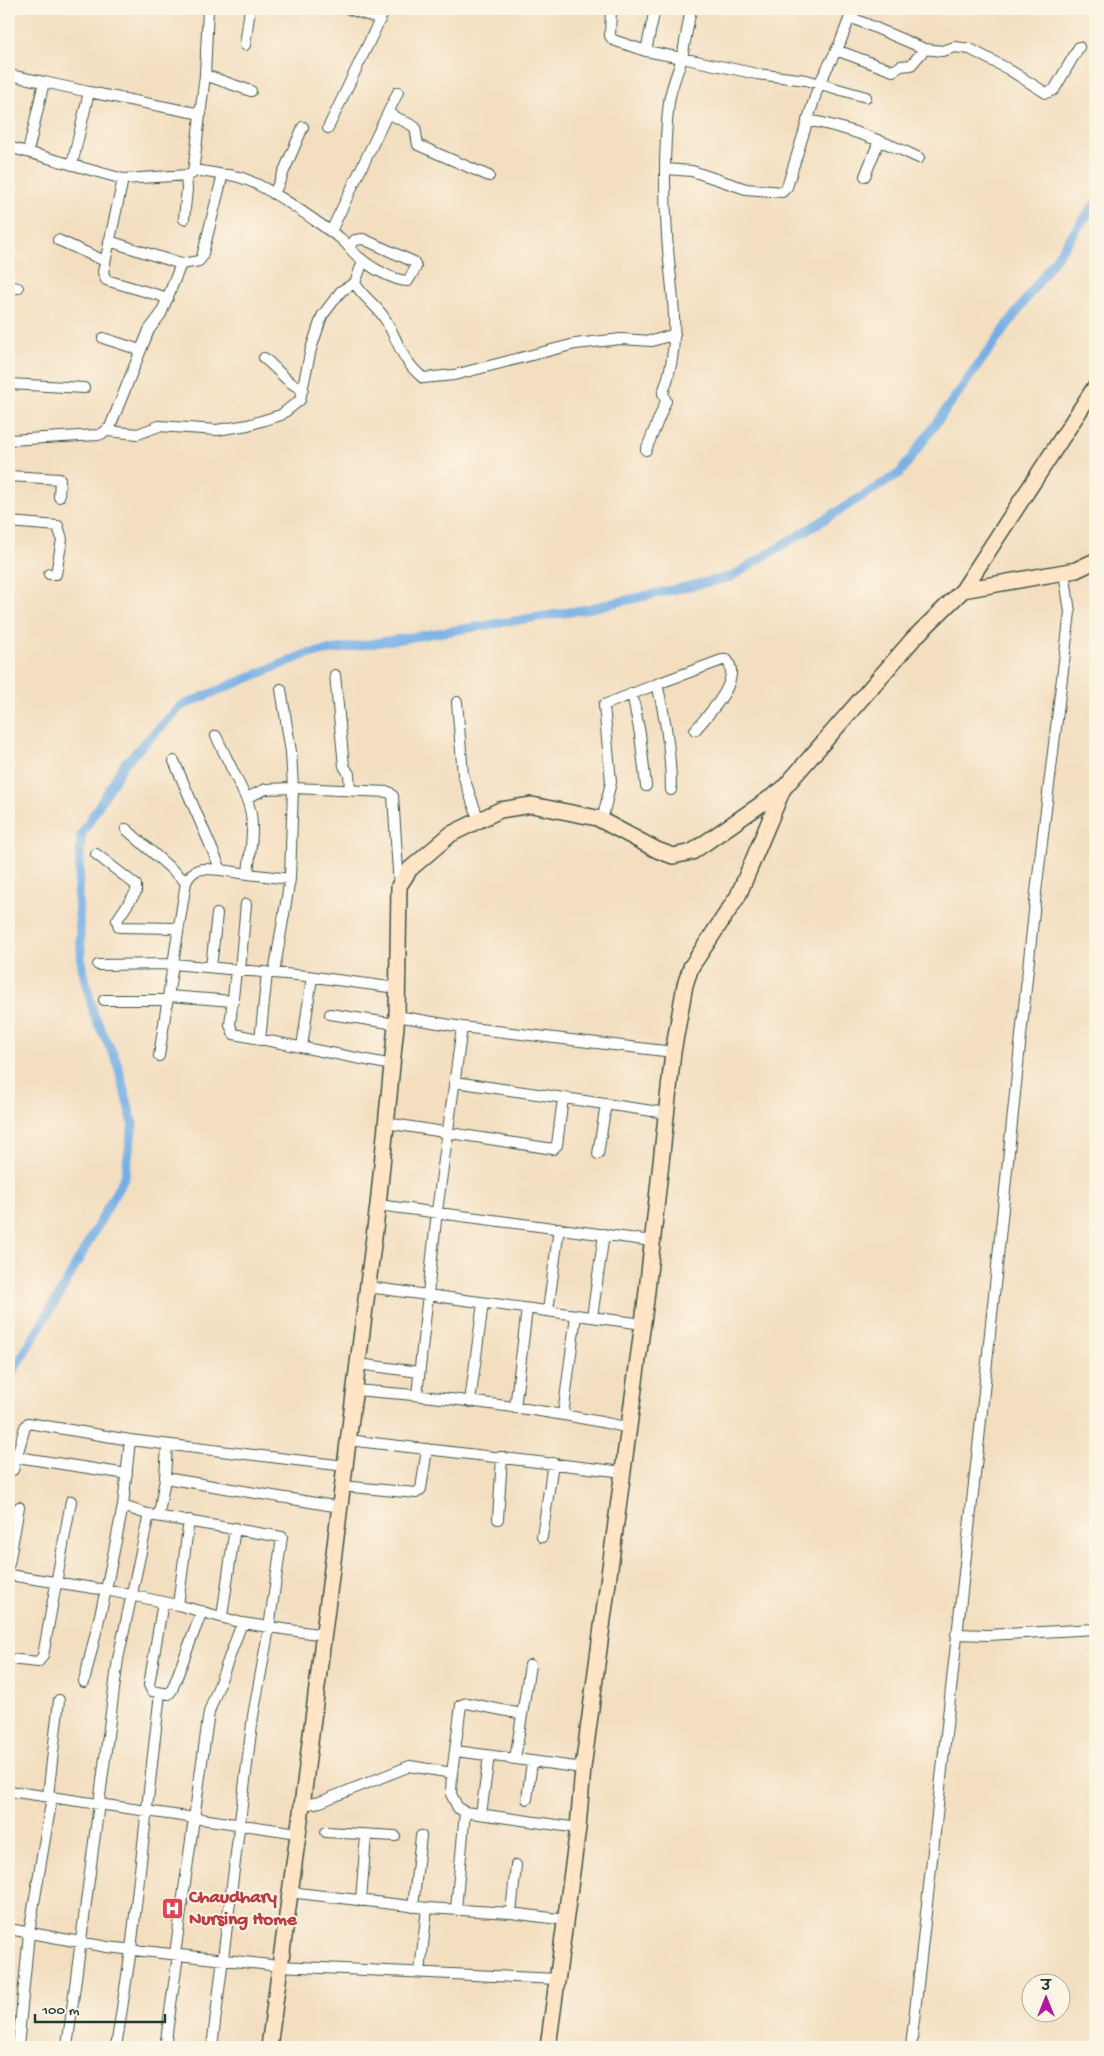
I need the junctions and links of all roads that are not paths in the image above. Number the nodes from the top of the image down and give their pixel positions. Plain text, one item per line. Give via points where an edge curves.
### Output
1 (208, 9) edge
2 (250, 9) edge
3 (349, 9) edge
4 (385, 9) edge
5 (612, 9) edge
6 (655, 9) edge
7 (691, 9) edge
8 (852, 13) edge
9 (380, 19) junction
10 (245, 45) dead end
11 (1079, 47) dead end
12 (925, 49) junction
13 (836, 50) junction
14 (646, 51) junction
15 (682, 58) junction
16 (9, 75) edge
17 (205, 75) junction
18 (44, 82) junction
19 (819, 84) junction
20 (252, 91) dead end
21 (89, 92) junction
22 (398, 92) dead end
23 (866, 97) dead end
24 (388, 113) junction
25 (201, 114) junction
26 (807, 120) junction
27 (303, 127) dead end
28 (328, 128) dead end
29 (879, 141) junction
30 (9, 147) edge
31 (28, 152) junction
32 (919, 158) dead end
33 (72, 165) junction
34 (666, 169) junction
35 (190, 173) junction
36 (222, 175) junction
37 (489, 176) dead end
38 (865, 176) dead end
39 (123, 180) junction
40 (274, 194) junction
41 (184, 219) dead end
42 (331, 232) junction
43 (58, 240) dead end
44 (110, 241) junction
45 (350, 246) junction
46 (105, 261) junction
47 (363, 261) junction
48 (181, 264) junction
49 (355, 283) junction
50 (168, 298) junction
51 (675, 334) junction
52 (103, 338) dead end
53 (140, 350) junction
54 (264, 358) dead end
55 (9, 384) edge
56 (1095, 386) edge
57 (84, 388) dead end
58 (303, 389) junction
59 (106, 431) junction
60 (9, 440) edge
61 (646, 450) dead end
62 (9, 476) edge
63 (59, 497) dead end
64 (9, 522) edge
65 (1095, 561) edge
66 (1064, 572) junction
67 (49, 574) dead end
68 (963, 590) junction
69 (335, 675) dead end
70 (657, 684) junction
71 (281, 690) dead end
72 (632, 693) junction
73 (457, 702) dead end
74 (695, 730) dead end
75 (216, 736) dead end
76 (174, 761) dead end
77 (646, 786) dead end
78 (292, 788) junction
79 (783, 789) junction
80 (350, 790) junction
81 (671, 790) dead end
82 (246, 798) junction
83 (479, 820) junction
84 (602, 821) junction
85 (126, 829) dead end
86 (96, 854) dead end
87 (221, 870) junction
88 (248, 874) junction
89 (290, 879) junction
90 (186, 882) junction
91 (399, 886) junction
92 (246, 904) dead end
93 (217, 914) dead end
94 (178, 928) junction
95 (173, 964) junction
96 (98, 965) dead end
97 (211, 967) junction
98 (238, 970) junction
99 (270, 973) junction
100 (312, 977) junction
101 (397, 988) junction
102 (168, 998) junction
103 (104, 1000) dead end
104 (233, 1001) junction
105 (330, 1014) dead end
106 (396, 1020) junction
107 (462, 1027) junction
108 (260, 1040) junction
109 (302, 1048) junction
110 (673, 1052) junction
111 (160, 1056) dead end
112 (392, 1065) junction
113 (455, 1082) junction
114 (564, 1098) junction
115 (606, 1104) junction
116 (666, 1113) junction
117 (386, 1123) junction
118 (447, 1133) junction
119 (598, 1154) dead end
120 (378, 1205) junction
121 (437, 1211) junction
122 (558, 1228) junction
123 (604, 1234) junction
124 (652, 1241) junction
125 (368, 1287) junction
126 (429, 1295) junction
127 (483, 1302) junction
128 (527, 1308) junction
129 (548, 1311) junction
130 (576, 1315) junction
131 (592, 1317) junction
132 (643, 1324) junction
133 (358, 1364) junction
134 (419, 1372) junction
135 (354, 1390) junction
136 (417, 1395) junction
137 (470, 1402) junction
138 (515, 1408) junction
139 (563, 1415) junction
140 (630, 1428) junction
141 (130, 1440) junction
142 (348, 1440) junction
143 (167, 1445) junction
144 (427, 1450) junction
145 (16, 1457) junction
146 (502, 1457) junction
147 (553, 1462) junction
148 (345, 1466) junction
149 (13, 1470) dead end
150 (624, 1472) junction
151 (127, 1474) junction
152 (165, 1478) junction
153 (342, 1486) junction
154 (70, 1502) dead end
155 (123, 1506) junction
156 (19, 1507) dead end
157 (340, 1507) junction
158 (152, 1515) junction
159 (498, 1519) dead end
160 (189, 1520) junction
161 (235, 1528) junction
162 (542, 1537) dead end
163 (9, 1564) edge
164 (9, 1575) edge
165 (56, 1581) junction
166 (106, 1590) junction
167 (130, 1596) junction
168 (163, 1602) junction
169 (178, 1604) junction
170 (202, 1610) junction
171 (222, 1616) junction
172 (242, 1623) junction
173 (269, 1628) junction
174 (1095, 1629) edge
175 (956, 1634) junction
176 (324, 1635) junction
177 (9, 1661) edge
178 (530, 1665) dead end
179 (84, 1682) dead end
180 (160, 1693) junction
181 (59, 1700) dead end
182 (522, 1714) junction
183 (456, 1751) junction
184 (489, 1756) junction
185 (515, 1759) junction
186 (532, 1762) junction
187 (583, 1768) junction
188 (452, 1773) junction
189 (9, 1791) edge
190 (50, 1797) junction
191 (527, 1799) dead end
192 (100, 1804) junction
193 (302, 1806) junction
194 (146, 1811) junction
195 (466, 1812) junction
196 (481, 1814) junction
197 (193, 1818) junction
198 (239, 1824) junction
199 (578, 1828) junction
200 (326, 1832) dead end
201 (298, 1833) junction
202 (366, 1836) junction
203 (394, 1836) dead end
204 (421, 1836) dead end
205 (516, 1866) dead end
206 (289, 1892) junction
207 (361, 1901) junction
208 (413, 1907) junction
209 (427, 1908) junction
210 (456, 1909) junction
211 (511, 1913) junction
212 (566, 1920) junction
213 (9, 1929) edge
214 (30, 1933) junction
215 (81, 1942) junction
216 (131, 1950) junction
217 (176, 1955) junction
218 (224, 1960) junction
219 (279, 1966) junction
220 (420, 1972) junction
221 (558, 1979) junction
222 (18, 2047) edge
223 (67, 2047) edge
224 (116, 2047) edge
225 (166, 2047) edge
226 (212, 2047) edge
227 (269, 2047) edge
228 (548, 2047) edge
229 (911, 2047) edge

1 - 17 street
2 - 10 street
3 - 9 street
4 - 9 street
5 - 14 street via 610,36 613,40
6 - 14 street
7 - 15 street
8 - 12 street
8 - 13 street
9 - 28 street
11 - 12 street via 1051,93 970,50 955,47 942,51
12 - 13 street via 911,65 893,71
13 - 19 street
14 - 15 street
15 - 19 street
15 - 34 street via 670,101
16 - 18 street
17 - 20 street
17 - 25 street
18 - 21 street
18 - 31 street
19 - 23 street
19 - 26 street
21 - 25 street
21 - 33 street
22 - 24 street
24 - 37 street via 415,127 418,145
24 - 42 street
25 - 35 street
26 - 29 street
26 - 34 street via 787,187 782,192 746,188 692,171
27 - 40 street
29 - 32 street
29 - 38 street
30 - 31 street
31 - 33 street
33 - 39 street
34 - 51 street via 667,235
35 - 36 street
35 - 39 street
35 - 41 street
36 - 40 street via 234,175
36 - 48 street via 202,257 199,261
39 - 44 street
40 - 42 street
42 - 45 street
43 - 46 street
44 - 46 street
44 - 48 street
45 - 47 street
45 - 47 street via 355,240 363,239 414,262 416,268 411,278 404,281
46 - 50 street via 102,272 106,280
47 - 49 street
48 - 50 street
49 - 51 street via 385,318 410,367 423,378 454,375 576,344 621,339 652,341
49 - 58 street via 341,291 322,316
50 - 53 street
51 - 61 street via 672,370 663,392 666,401
52 - 53 street
53 - 59 street
54 - 58 street via 278,368 292,386
55 - 57 street
56 - 68 street
58 - 59 street via 300,400 281,415 248,425 217,430 159,426 138,434
59 - 60 street via 98,435
62 - 63 street via 60,479
64 - 67 street via 58,526 62,539 56,574
65 - 66 street
66 - 68 street
66 - 175 street via 1070,612 1036,892
68 - 79 street via 914,638
69 - 80 street via 344,766 349,774
70 - 72 street
70 - 74 street via 728,660 731,675 726,691
70 - 81 street via 664,713
71 - 78 street via 291,752
72 - 77 street
72 - 84 street via 604,705 611,782
73 - 83 street via 463,776
75 - 82 street
76 - 87 street
78 - 80 street
78 - 82 street via 266,789
78 - 89 street
79 - 84 street via 692,852 673,856
79 - 110 street via 738,896 691,967
80 - 91 street via 389,792 393,796
82 - 88 street via 252,816
83 - 84 street via 500,810 532,805
83 - 91 street via 451,834 410,870
85 - 90 street
86 - 94 street via 136,885 136,892 117,920 119,927
87 - 88 street
87 - 90 street via 198,869 191,872
88 - 89 street
89 - 99 street
90 - 94 street
91 - 101 street
92 - 98 street
93 - 97 street
94 - 95 street
95 - 96 street
95 - 97 street
95 - 102 street
97 - 98 street
98 - 99 street
98 - 104 street
99 - 100 street
99 - 108 street
100 - 101 street
100 - 109 street
101 - 106 street
102 - 103 street
102 - 104 street
102 - 111 street
104 - 108 street via 231,1032
105 - 106 street
106 - 107 street
106 - 112 street
107 - 110 street
107 - 113 street
108 - 109 street
109 - 112 street
110 - 116 street
112 - 117 street
113 - 114 street
113 - 118 street
114 - 115 street
114 - 118 street via 558,1145 553,1149
115 - 116 street
115 - 119 street
116 - 124 street
117 - 118 street
117 - 120 street
118 - 121 street
120 - 121 street
120 - 125 street
121 - 122 street
121 - 126 street
122 - 123 street
122 - 129 street
123 - 124 street
123 - 131 street
124 - 132 street
125 - 126 street
125 - 133 street
126 - 127 street
126 - 134 street
127 - 128 street
127 - 137 street
128 - 129 street
128 - 138 street
129 - 130 street
130 - 131 street
130 - 139 street
131 - 132 street
132 - 140 street
133 - 134 street
133 - 135 street
134 - 136 street
135 - 136 street
135 - 142 street
136 - 137 street
137 - 138 street
138 - 139 street
139 - 140 street
140 - 150 street
141 - 143 street
141 - 145 street via 28,1423
141 - 151 street
142 - 144 street
142 - 148 street
143 - 148 street
143 - 152 street
144 - 146 street
144 - 153 street via 421,1489 416,1493
145 - 149 street
145 - 151 street
146 - 147 street
146 - 159 street
147 - 150 street
147 - 162 street
148 - 153 street
150 - 187 street
151 - 155 street
152 - 157 street
152 - 158 street via 160,1511
153 - 157 street
154 - 165 street
155 - 158 street
155 - 166 street
156 - 163 street
157 - 176 street
158 - 160 street
158 - 167 street
160 - 161 street
160 - 169 street
161 - 171 street
161 - 173 street via 282,1537
164 - 165 street
165 - 166 street
165 - 177 street via 41,1660 33,1663
166 - 167 street
166 - 179 street
167 - 168 street
167 - 192 street via 112,1698
168 - 169 street
168 - 180 street via 149,1686 152,1691
169 - 170 street
170 - 171 street
170 - 180 street via 172,1690 168,1694
171 - 172 street
172 - 173 street
172 - 197 street via 208,1712
173 - 176 street
173 - 198 street via 252,1716
174 - 175 street
175 - 229 street
176 - 193 street
178 - 182 street
180 - 194 street
181 - 190 street
182 - 183 street via 463,1703
182 - 185 street
183 - 184 street
183 - 188 street
184 - 185 street
184 - 196 street
185 - 186 street
186 - 187 street
186 - 191 street
187 - 199 street
188 - 193 street via 410,1766 320,1802
188 - 195 street via 452,1798 458,1808
189 - 190 street
190 - 192 street
190 - 214 street
192 - 194 street
192 - 215 street
193 - 201 street
194 - 197 street
194 - 216 street
195 - 196 street
195 - 210 street
196 - 199 street
197 - 198 street
197 - 217 street
198 - 201 street
198 - 218 street
199 - 212 street
200 - 202 street
201 - 206 street
202 - 203 street
202 - 207 street
204 - 208 street
205 - 211 street
206 - 207 street
206 - 219 street
207 - 208 street
208 - 209 street
209 - 210 street
209 - 220 street
210 - 211 street
211 - 212 street
212 - 221 street
213 - 214 street
214 - 215 street
214 - 222 street
215 - 216 street
215 - 223 street
216 - 217 street
216 - 224 street
217 - 218 street
217 - 225 street
218 - 219 street
218 - 226 street
219 - 220 street
219 - 227 street
220 - 221 street
221 - 228 street

